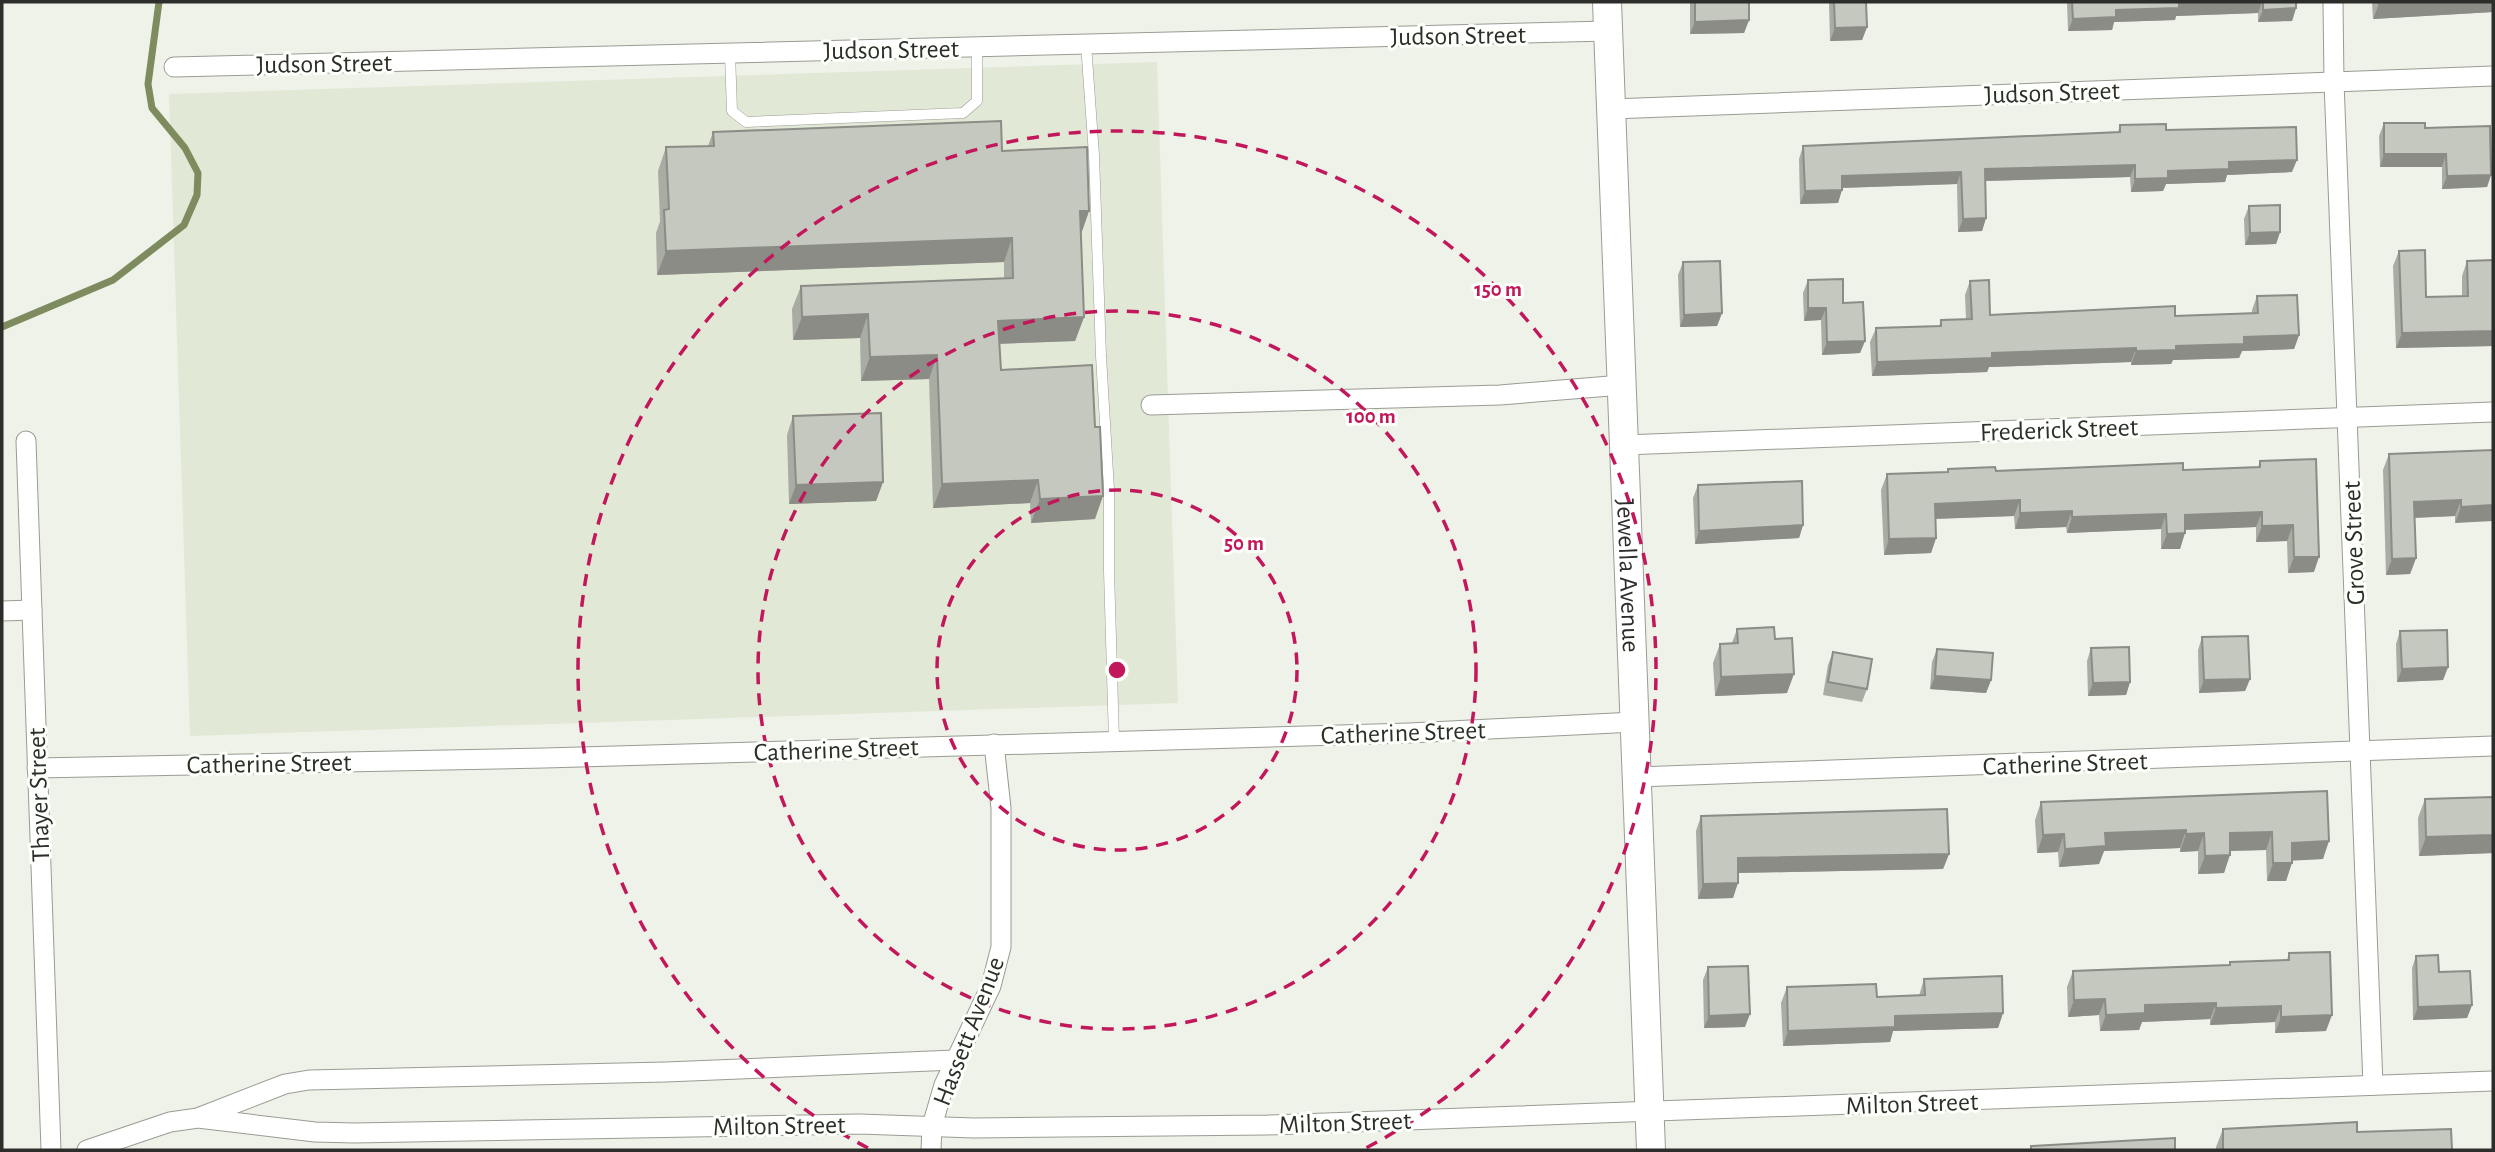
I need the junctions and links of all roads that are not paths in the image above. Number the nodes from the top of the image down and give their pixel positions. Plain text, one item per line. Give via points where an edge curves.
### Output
1 (1607, 2) edge
2 (2333, 2) edge
3 (1608, 31) junction
4 (1086, 44) junction
5 (977, 47) junction
6 (730, 53) junction
7 (174, 67) dead end
8 (2493, 76) edge
9 (2334, 82) junction
10 (1611, 108) junction
11 (1622, 385) junction
12 (1151, 405) dead end
13 (2493, 412) edge
14 (2349, 418) junction
15 (26, 441) dead end
16 (1624, 445) junction
17 (32, 610) junction
18 (2, 611) edge
19 (1635, 722) junction
20 (1114, 741) junction
21 (994, 744) junction
22 (2493, 746) edge
23 (2359, 751) junction
24 (37, 768) junction
25 (1637, 777) junction
26 (955, 1060) junction
27 (2493, 1081) edge
28 (2374, 1085) junction
29 (1650, 1112) junction
30 (198, 1118) junction
31 (932, 1126) junction
32 (51, 1150) edge
33 (87, 1150) edge
34 (931, 1150) edge
35 (1651, 1150) edge

1 - 3 main road, Jewella Avenue
2 - 9 street, Grove Street
3 - 4 street, Judson Street
3 - 10 main road, Jewella Avenue
4 - 5 street, Judson Street
4 - 20 lane via 1110,490
5 - 6 street, Judson Street
5 - 6 lane via 977,101 963,113 746,122 732,111
6 - 7 street, Judson Street
8 - 9 street, Judson Street
9 - 10 street, Judson Street
9 - 14 street, Grove Street
10 - 11 main road, Jewella Avenue
11 - 12 street via 1500,395
11 - 16 main road, Jewella Avenue
13 - 14 street, Frederick Street
14 - 16 street, Frederick Street
14 - 23 street, Grove Street
15 - 17 street, Thayer Street
16 - 19 main road, Jewella Avenue
17 - 18 street
17 - 24 street, Thayer Street
19 - 20 street, Catherine Street
19 - 25 main road, Jewella Avenue
20 - 21 street, Catherine Street
21 - 24 street, Catherine Street
21 - 26 street, Hassett Avenue via 1001,808 1001,947 991,986
22 - 23 street, Catherine Street
23 - 25 street, Catherine Street
23 - 28 street, Grove Street
24 - 32 street, Thayer Street
25 - 29 main road, Jewella Avenue
26 - 30 street, Milton Street via 309,1080 285,1084
26 - 31 street, Hassett Avenue
27 - 28 street, Milton Street
28 - 29 street, Milton Street
29 - 31 street, Milton Street via 1267,1125
29 - 35 main road, Jewella Avenue
30 - 31 street, Milton Street via 354,1133
30 - 33 street, Milton Street via 170,1122
31 - 34 street, Hassett Avenue

